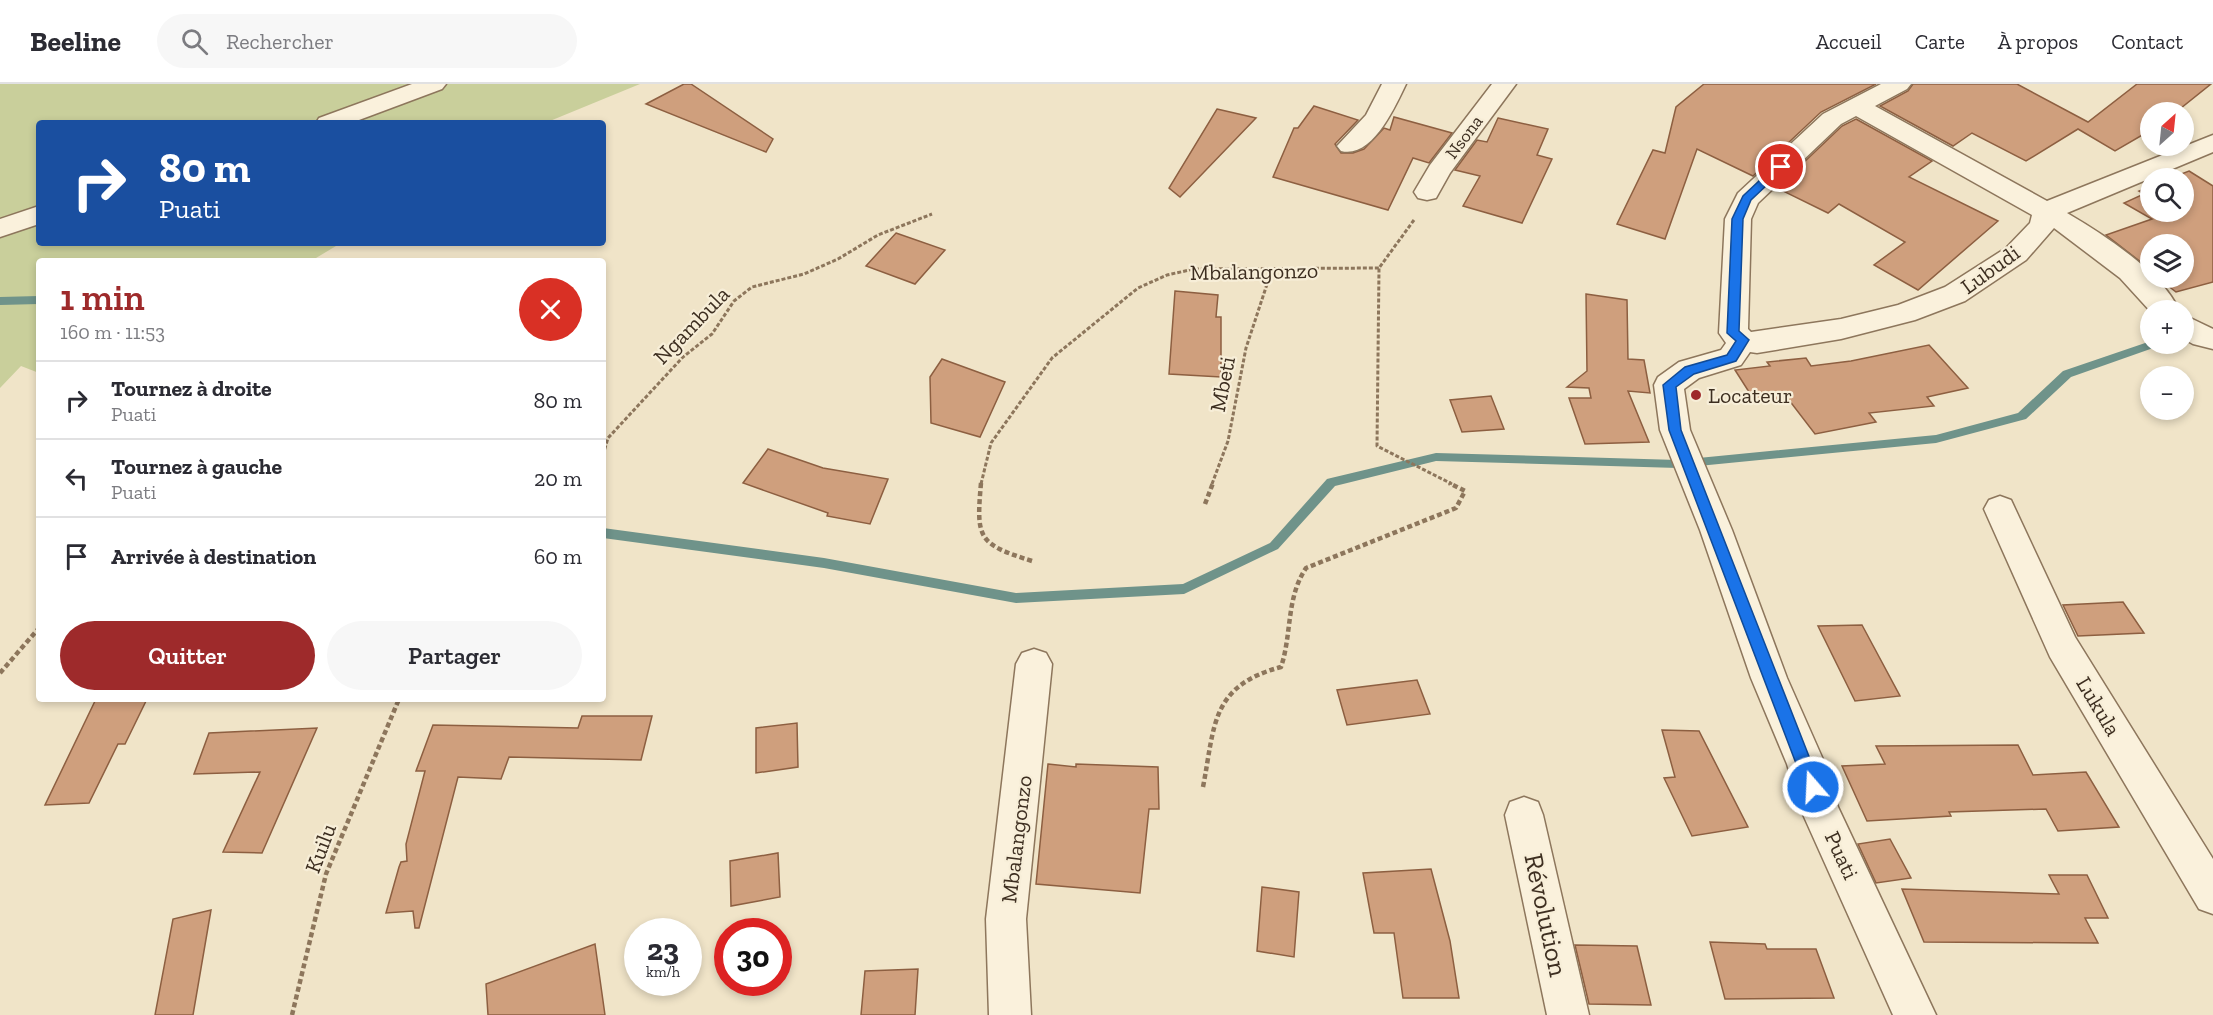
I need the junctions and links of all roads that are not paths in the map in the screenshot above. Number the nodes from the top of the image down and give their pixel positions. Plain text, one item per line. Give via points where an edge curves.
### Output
1 (434, 84) edge
2 (1394, 84) edge
3 (1504, 84) edge
4 (1899, 84) edge
5 (1856, 106) junction
6 (336, 120) edge
7 (2213, 143) edge
8 (1350, 146) dead end
9 (1427, 192) road end
10 (2047, 211) junction
11 (36, 216) edge
12 (0, 228) edge
13 (2156, 300) edge
14 (2194, 331) edge
15 (2213, 339) edge
16 (1743, 340) junction
17 (2000, 509) dead end
18 (1034, 664) dead end
19 (1524, 815) dead end
20 (2213, 895) edge
21 (1010, 1015) edge
22 (1568, 1015) edge
23 (1915, 1015) edge

1 - 6 street
2 - 8 street via 1377,118
3 - 9 street, Nsona
4 - 5 street
5 - 10 street
5 - 16 street via 1832,119 1747,199 1738,219 1733,333
7 - 10 street
10 - 13 street via 2121,263
10 - 16 street, Lubudi via 2042,226 2016,254 1955,294 1905,314 1841,329 1758,343
11 - 12 street
14 - 15 street
16 - 23 street, Puati via 1731,358 1689,370 1669,385 1675,430 1821,810
17 - 20 street, Lukula via 2062,646
18 - 21 street, Mbalangonzo via 1006,919
19 - 22 street, Révolution

